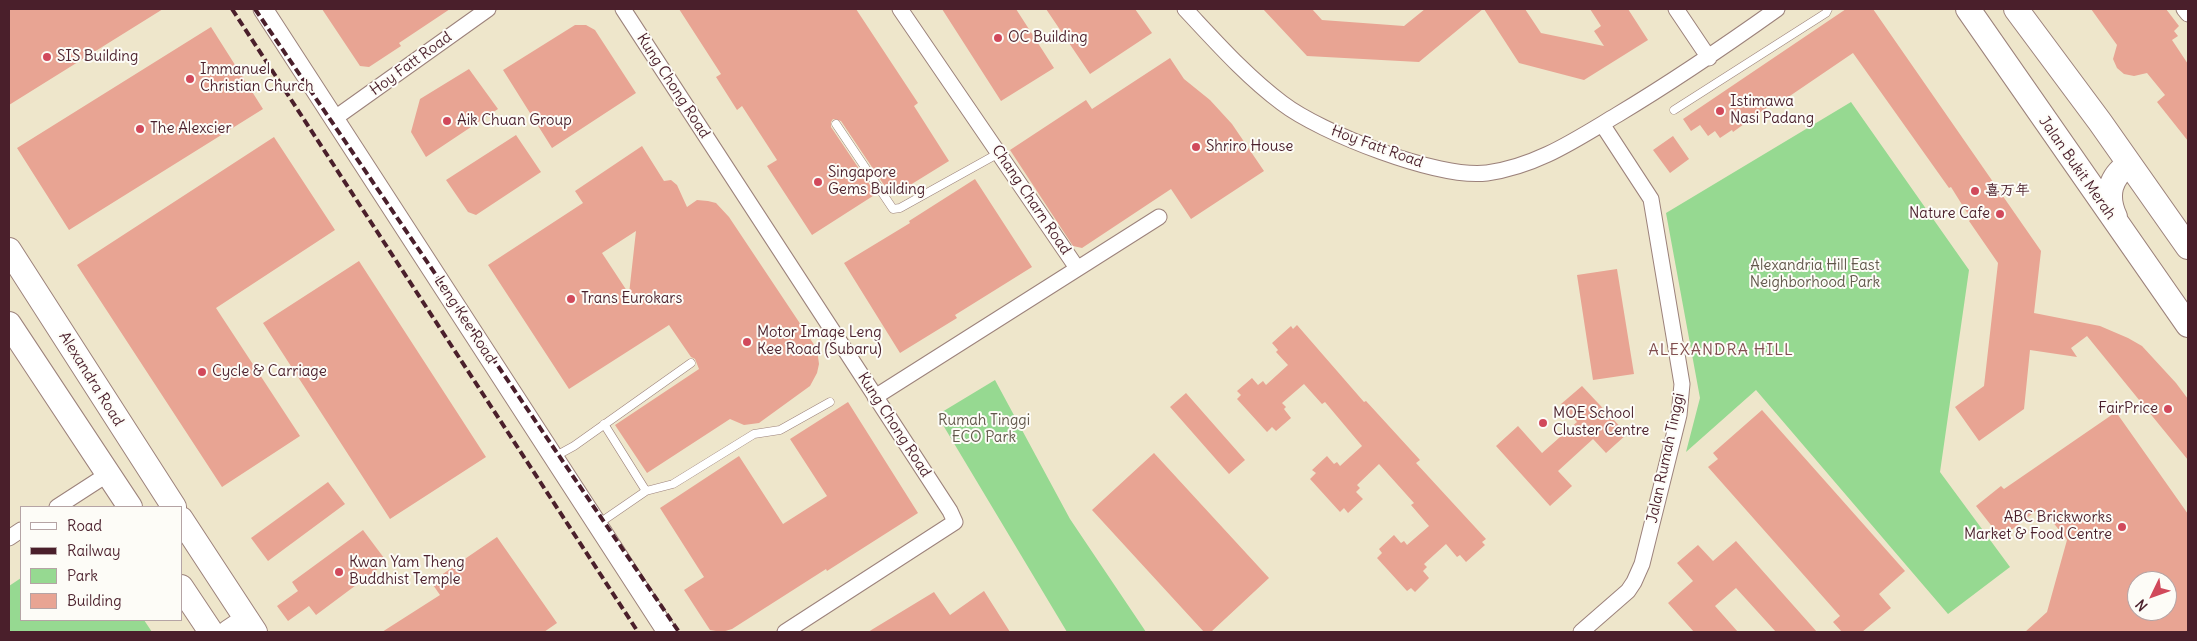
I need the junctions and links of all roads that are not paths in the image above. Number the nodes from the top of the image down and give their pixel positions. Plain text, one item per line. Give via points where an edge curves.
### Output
1 (263, 9) edge
2 (488, 9) edge
3 (623, 9) edge
4 (900, 9) edge
5 (1185, 9) edge
6 (1676, 9) edge
7 (1777, 9) edge
8 (1828, 9) edge
9 (1968, 9) edge
10 (2016, 9) edge
11 (2184, 9) edge
12 (2188, 14) edge
13 (1709, 58) junction
14 (1674, 110) dead end
15 (335, 118) junction
16 (836, 124) dead end
17 (1602, 124) junction
18 (999, 153) junction
19 (2129, 164) junction
20 (1159, 217) dead end
21 (2123, 232) junction
22 (2188, 247) edge
23 (9, 250) edge
24 (1077, 268) junction
25 (9, 324) edge
26 (2188, 326) edge
27 (691, 363) dead end
28 (875, 397) junction
29 (830, 402) dead end
30 (604, 424) junction
31 (554, 457) junction
32 (108, 474) junction
33 (646, 491) junction
34 (59, 506) edge
35 (129, 506) edge
36 (173, 506) edge
37 (182, 521) edge
38 (598, 524) junction
39 (20, 531) edge
40 (9, 538) edge
41 (182, 588) edge
42 (244, 628) edge
43 (211, 632) edge
44 (668, 632) edge
45 (785, 632) edge
46 (1581, 632) edge

1 - 15 street, Leng Kee Road
2 - 15 street, Hoy Fatt Road
3 - 28 street, Kung Chong Road
4 - 18 street, Chang Charn Road
5 - 17 street, Hoy Fatt Road via 1245,71 1284,105 1393,156 1468,173 1486,173 1542,159
6 - 13 street
7 - 13 street, Hoy Fatt Road
8 - 14 lane via 1794,35
9 - 21 main road, Jalan Bukit Merah
10 - 19 main road
11 - 12 street
13 - 17 street, Hoy Fatt Road
15 - 31 street, Leng Kee Road
16 - 18 lane via 893,209
17 - 46 street, Jalan Rumah Tinggi via 1651,198 1682,384 1679,415 1642,564 1628,591
18 - 24 street, Chang Charn Road
19 - 21 main road via 2119,171 2109,190 2110,207
19 - 22 main road
20 - 24 street
21 - 26 main road, Jalan Bukit Merah
23 - 36 main road, Alexandra Road
24 - 28 street, Chang Charn Road
25 - 32 main road
27 - 30 lane
28 - 45 street, Kung Chong Road via 955,522
29 - 33 lane via 780,430 754,434 673,484
30 - 31 lane
30 - 33 lane
31 - 38 street, Leng Kee Road
32 - 34 street
32 - 35 main road
33 - 38 lane
37 - 42 main road
38 - 44 street, Leng Kee Road
39 - 40 street
41 - 43 main road

